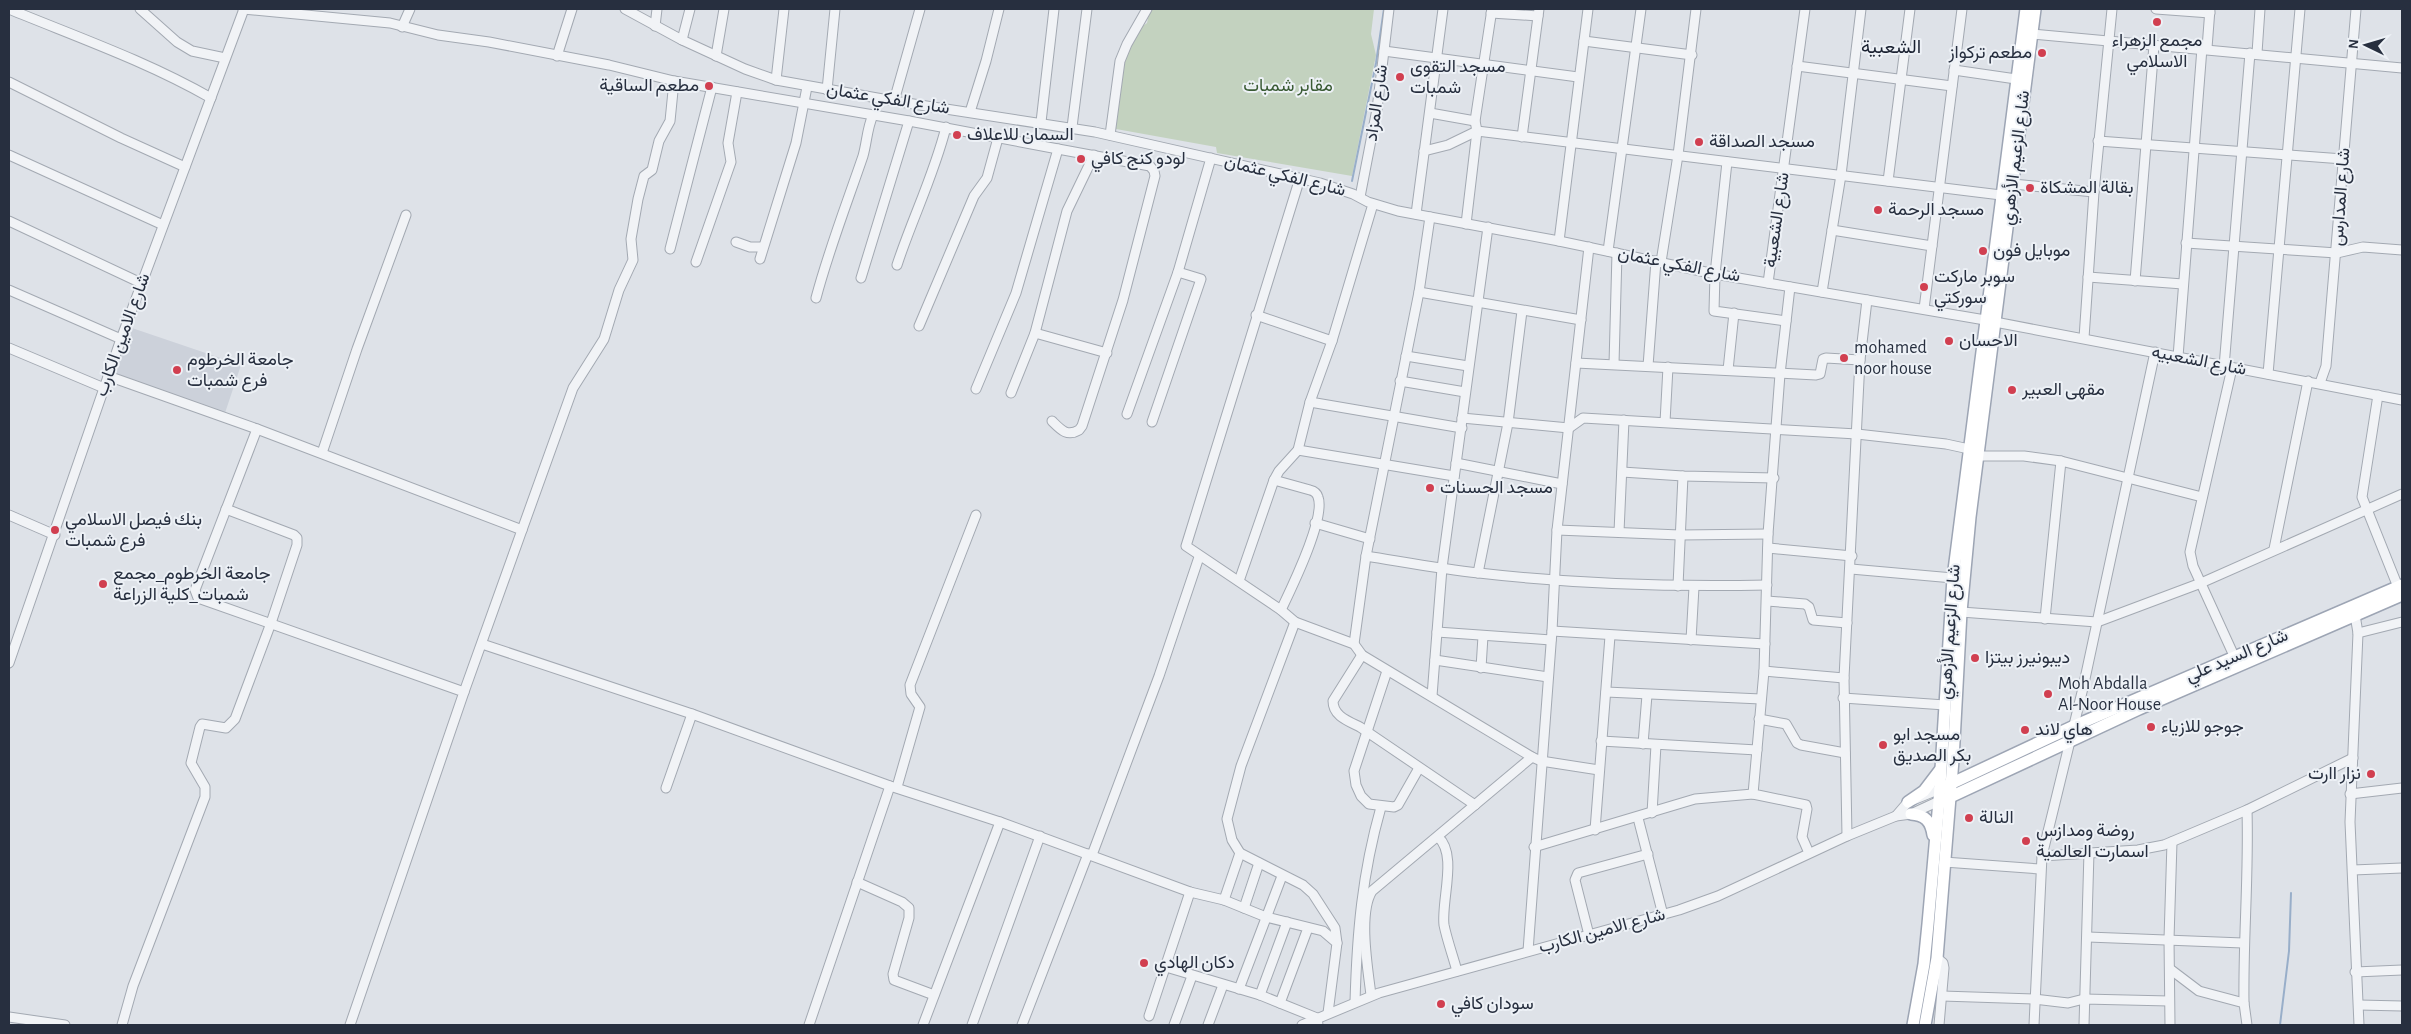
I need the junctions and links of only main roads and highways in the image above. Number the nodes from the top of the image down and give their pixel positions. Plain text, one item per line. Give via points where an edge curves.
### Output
1 (2026, 9) edge
2 (2035, 9) edge
3 (1990, 321) junction
4 (1974, 452) junction
5 (2401, 592) edge
6 (1953, 760) junction
7 (1941, 769) junction
8 (1974, 773) junction
9 (1945, 786) junction
10 (1962, 791) junction
11 (1944, 800) junction
12 (1948, 813) junction
13 (1935, 848) junction
14 (1913, 1025) edge
15 (1926, 1025) edge

1 - 3 main road, شارع الزعيم الأزهري via 2001,195
2 - 3 main road, شارع الزعيم الأزهري
3 - 4 main road, شارع الزعيم الأزهري
4 - 6 main road, شارع الزعيم الأزهري
4 - 7 main road, شارع الزعيم الأزهري via 1953,578
5 - 8 main road, شارع السيد علي via 2074,726
5 - 10 main road, شارع السيد علي
6 - 8 main road via 1956,772 1961,775
6 - 9 main road, شارع الزعيم الأزهري
7 - 9 main road, شارع الزعيم الأزهري
7 - 13 main road via 1909,808 1928,820
8 - 9 main road, شارع السيد علي
9 - 11 main road, شارع الزعيم الأزهري
10 - 11 main road, شارع السيد علي
10 - 12 main road
11 - 12 main road, شارع الزعيم الأزهري
11 - 13 main road, شارع الزعيم الأزهري
12 - 15 main road, شارع الزعيم الأزهري via 1937,958
13 - 14 main road, شارع الزعيم الأزهري via 1924,964

